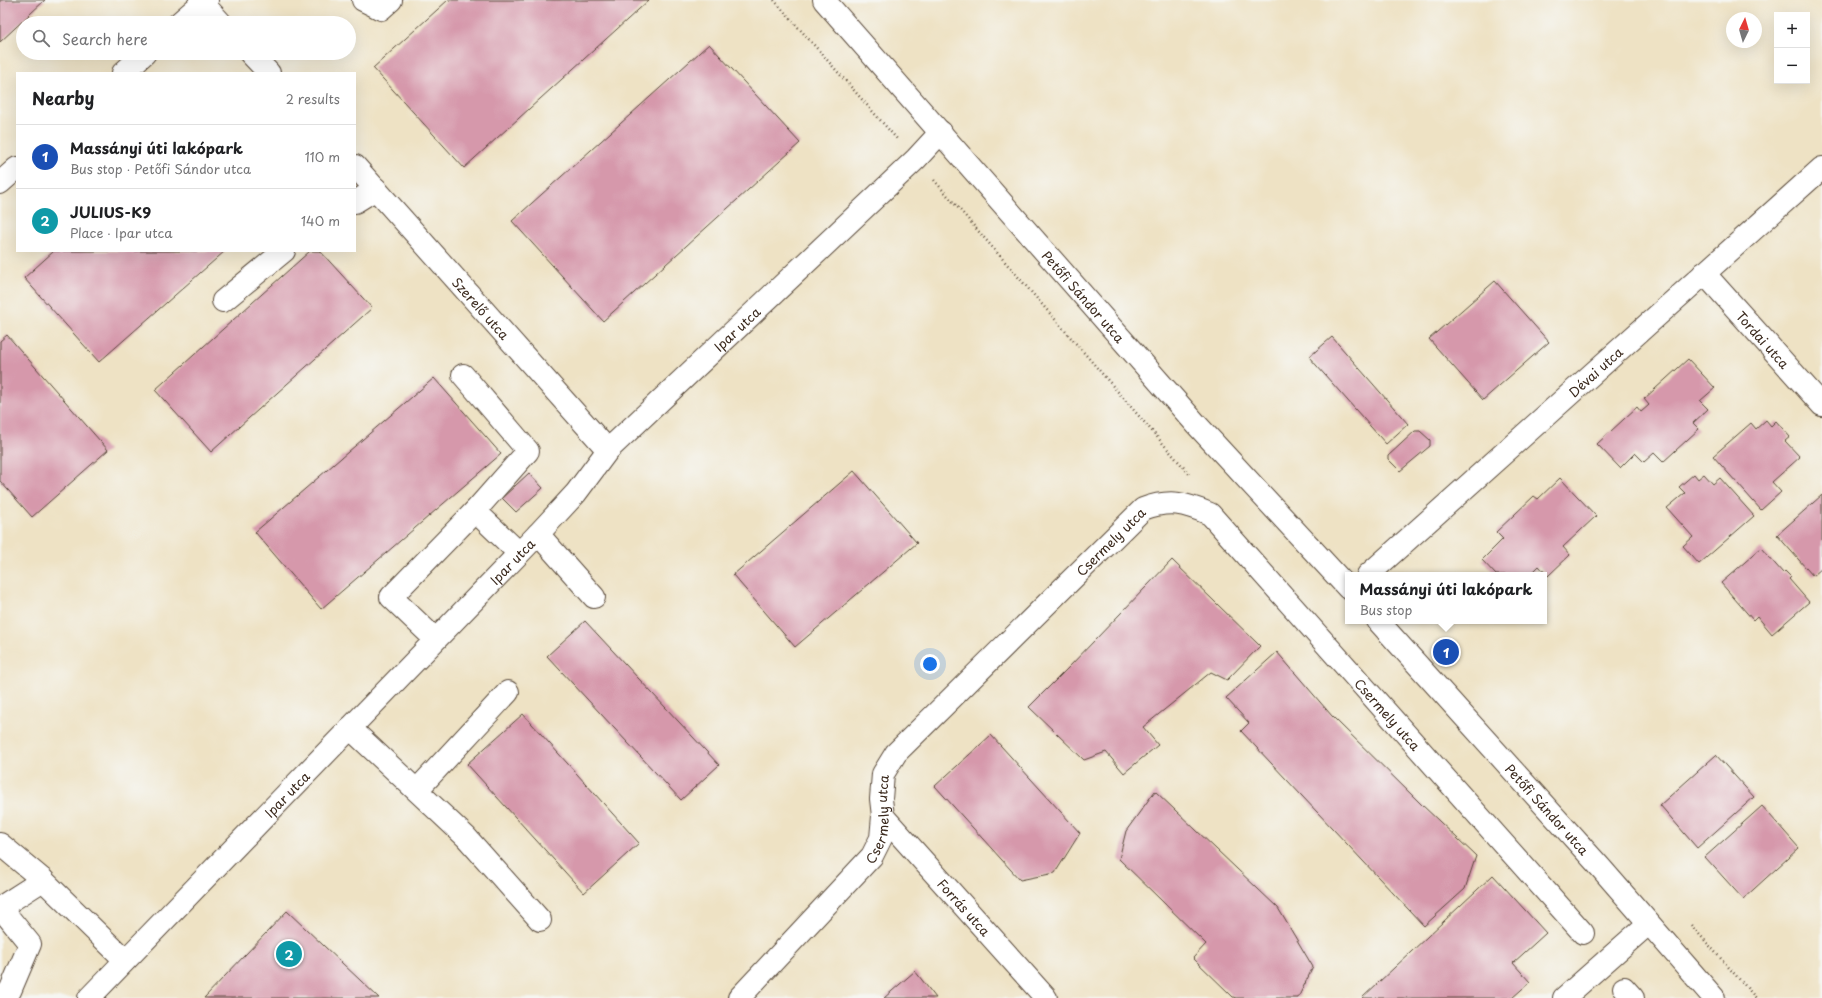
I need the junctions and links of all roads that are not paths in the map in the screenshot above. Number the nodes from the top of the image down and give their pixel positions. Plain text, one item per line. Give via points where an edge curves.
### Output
1 (363, 0) edge
2 (390, 0) edge
3 (824, 0) edge
4 (203, 1) edge
5 (187, 16) edge
6 (215, 16) edge
7 (137, 60) edge
8 (257, 60) edge
9 (124, 72) edge
10 (268, 72) edge
11 (941, 132) junction
12 (356, 167) edge
13 (1822, 168) edge
14 (16, 169) edge
15 (0, 183) edge
16 (376, 189) junction
17 (356, 201) edge
18 (283, 252) edge
19 (1704, 273) junction
20 (223, 300) dead end
21 (463, 374) dead end
22 (1822, 405) edge
23 (608, 450) junction
24 (475, 511) junction
25 (538, 534) junction
26 (519, 553) junction
27 (1371, 572) edge
28 (1345, 585) edge
29 (594, 597) dead end
30 (1381, 624) edge
31 (436, 639) junction
32 (508, 692) dead end
33 (350, 728) junction
34 (417, 790) junction
35 (883, 816) junction
36 (2, 848) edge
37 (43, 880) junction
38 (0, 907) edge
39 (540, 920) dead end
40 (1648, 924) junction
41 (1583, 933) dead end
42 (124, 960) junction
43 (1, 998) edge
44 (88, 998) edge
45 (739, 998) edge
46 (1046, 998) edge
47 (1564, 998) edge
48 (1714, 998) edge

1 - 2 street via 381,9
3 - 11 street, Petőfi Sándor utca
4 - 5 street
4 - 6 street
7 - 9 street
8 - 10 street
11 - 23 street, Ipar utca via 916,159
11 - 28 street, Petőfi Sándor utca via 1197,424
12 - 16 street, Szerelő utca
13 - 19 street, Dévai utca
14 - 15 street
16 - 17 street
16 - 23 street, Szerelő utca
18 - 20 street
19 - 22 street, Tordai utca
19 - 27 street, Dévai utca
21 - 24 street via 528,451
23 - 25 street, Ipar utca via 576,493
24 - 26 street
24 - 31 street via 391,597
25 - 26 street, Ipar utca
25 - 29 street
26 - 31 street, Ipar utca
30 - 40 street, Petőfi Sándor utca via 1600,867
31 - 33 street, Ipar utca
32 - 34 street
33 - 34 street
33 - 42 street, Ipar utca
34 - 39 street via 466,836
35 - 41 street, Csermely utca via 883,774 896,753 1143,510 1158,504 1174,502 1210,514
35 - 45 street, Csermely utca via 881,838 872,856
35 - 46 street, Forrás utca
36 - 37 street
37 - 38 street
37 - 42 street
38 - 43 street via 30,944 10,991
40 - 47 street
40 - 48 street, Petőfi Sándor utca
42 - 44 street, Ipar utca

